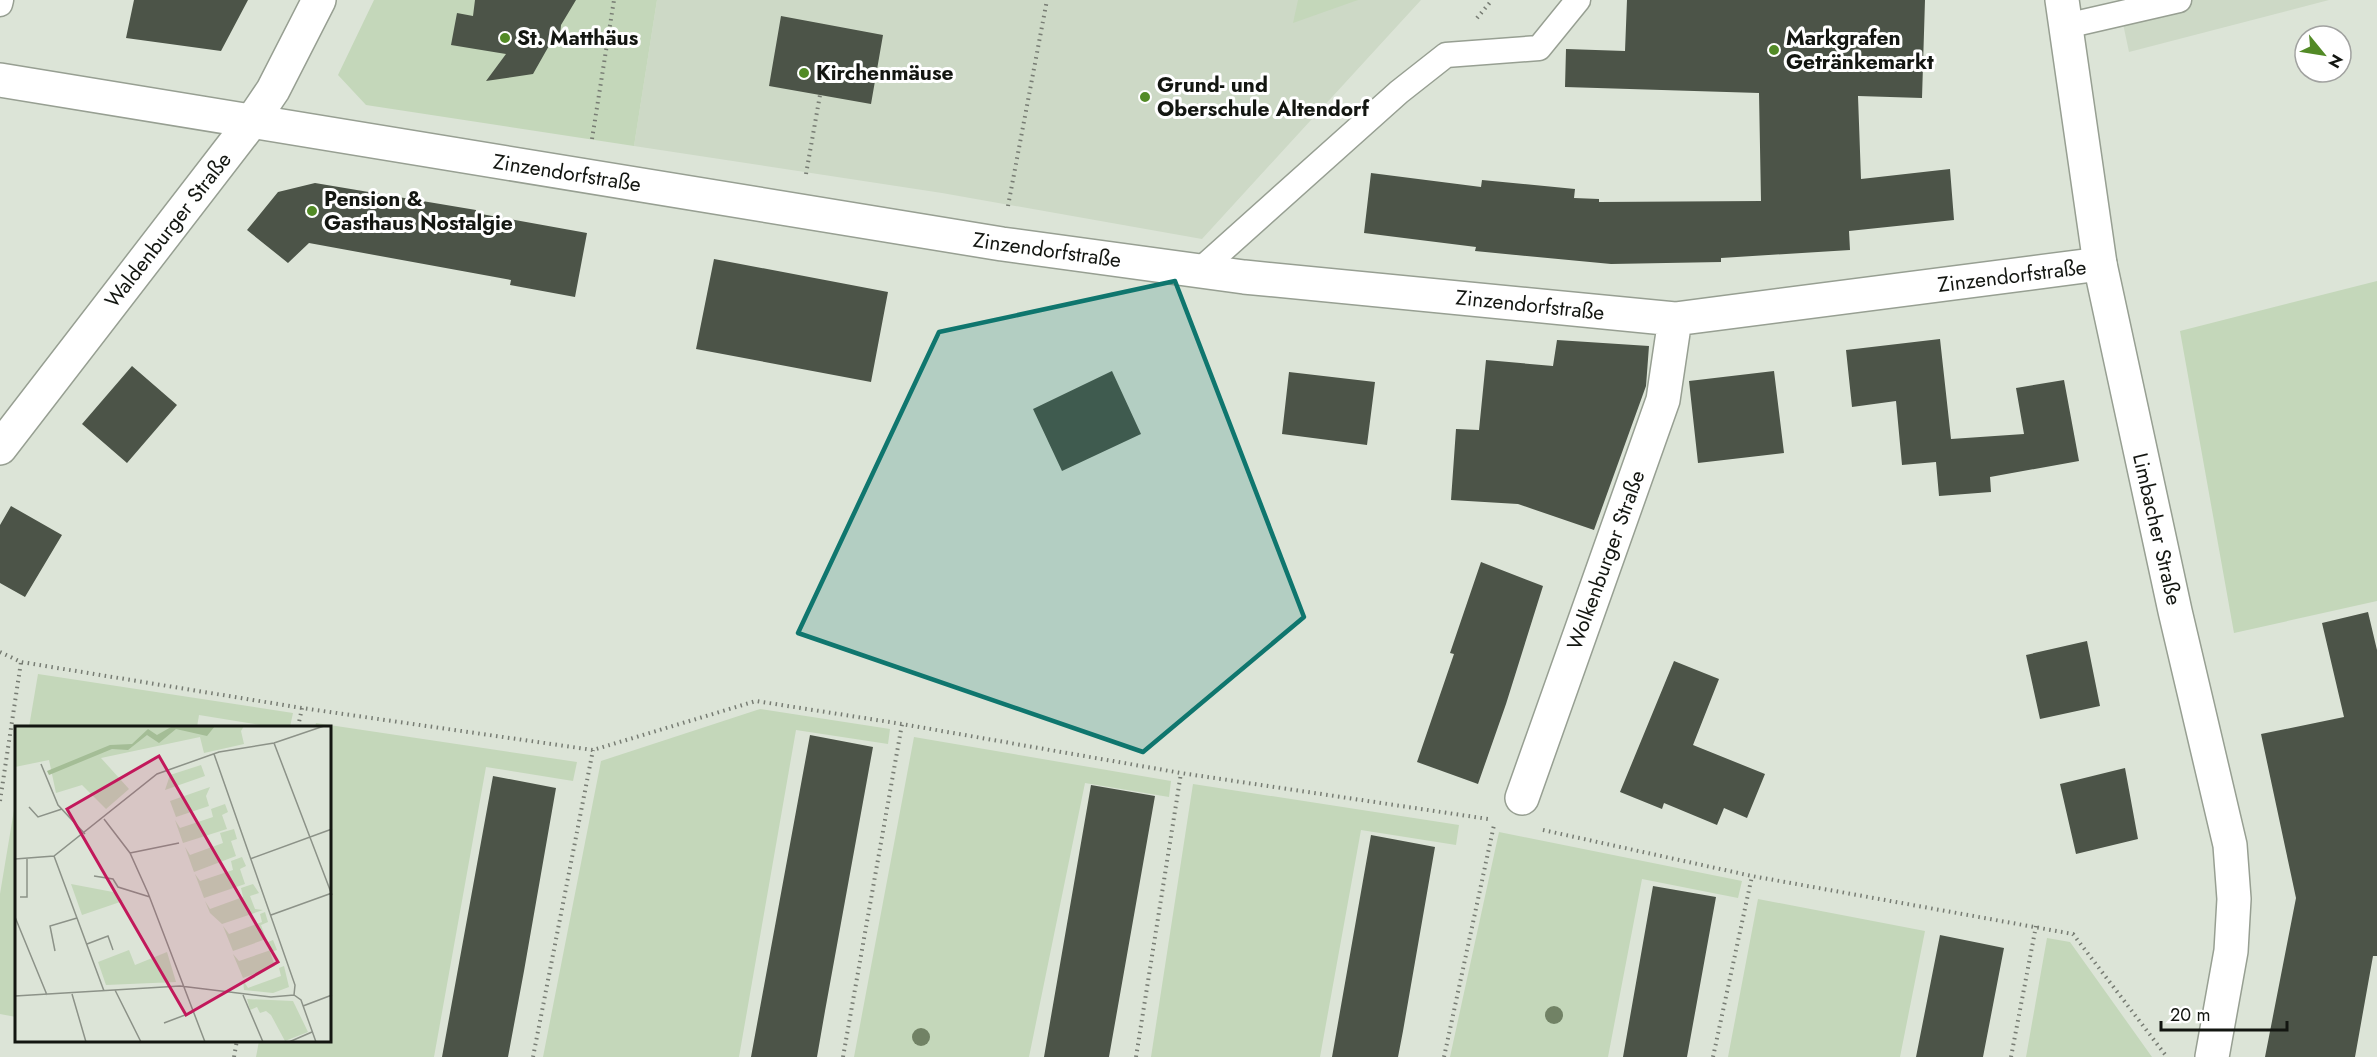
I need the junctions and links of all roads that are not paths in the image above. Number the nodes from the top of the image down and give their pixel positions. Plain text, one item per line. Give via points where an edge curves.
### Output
1 (318, 0) edge
2 (1578, 0) edge
3 (2179, 0) edge
4 (2064, 13) edge
5 (0, 80) edge
6 (252, 121) junction
7 (2100, 264) junction
8 (1199, 271) junction
9 (1676, 319) junction
10 (0, 448) edge
11 (1522, 798) dead end
12 (2212, 1057) edge

1 - 6 street, Waldenburger Straße via 273,90
2 - 8 lane via 1539,48 1446,55 1399,92
3 - 4 lane
4 - 7 street, Limbacher Straße
5 - 6 street, Zinzendorfstraße
6 - 8 street, Zinzendorfstraße via 1002,244
6 - 10 street, Waldenburger Straße
7 - 9 street, Zinzendorfstraße
7 - 12 street, Limbacher Straße via 2230,845 2234,899 2231,951
8 - 9 street, Zinzendorfstraße
9 - 11 street, Wolkenburger Straße via 1663,400

